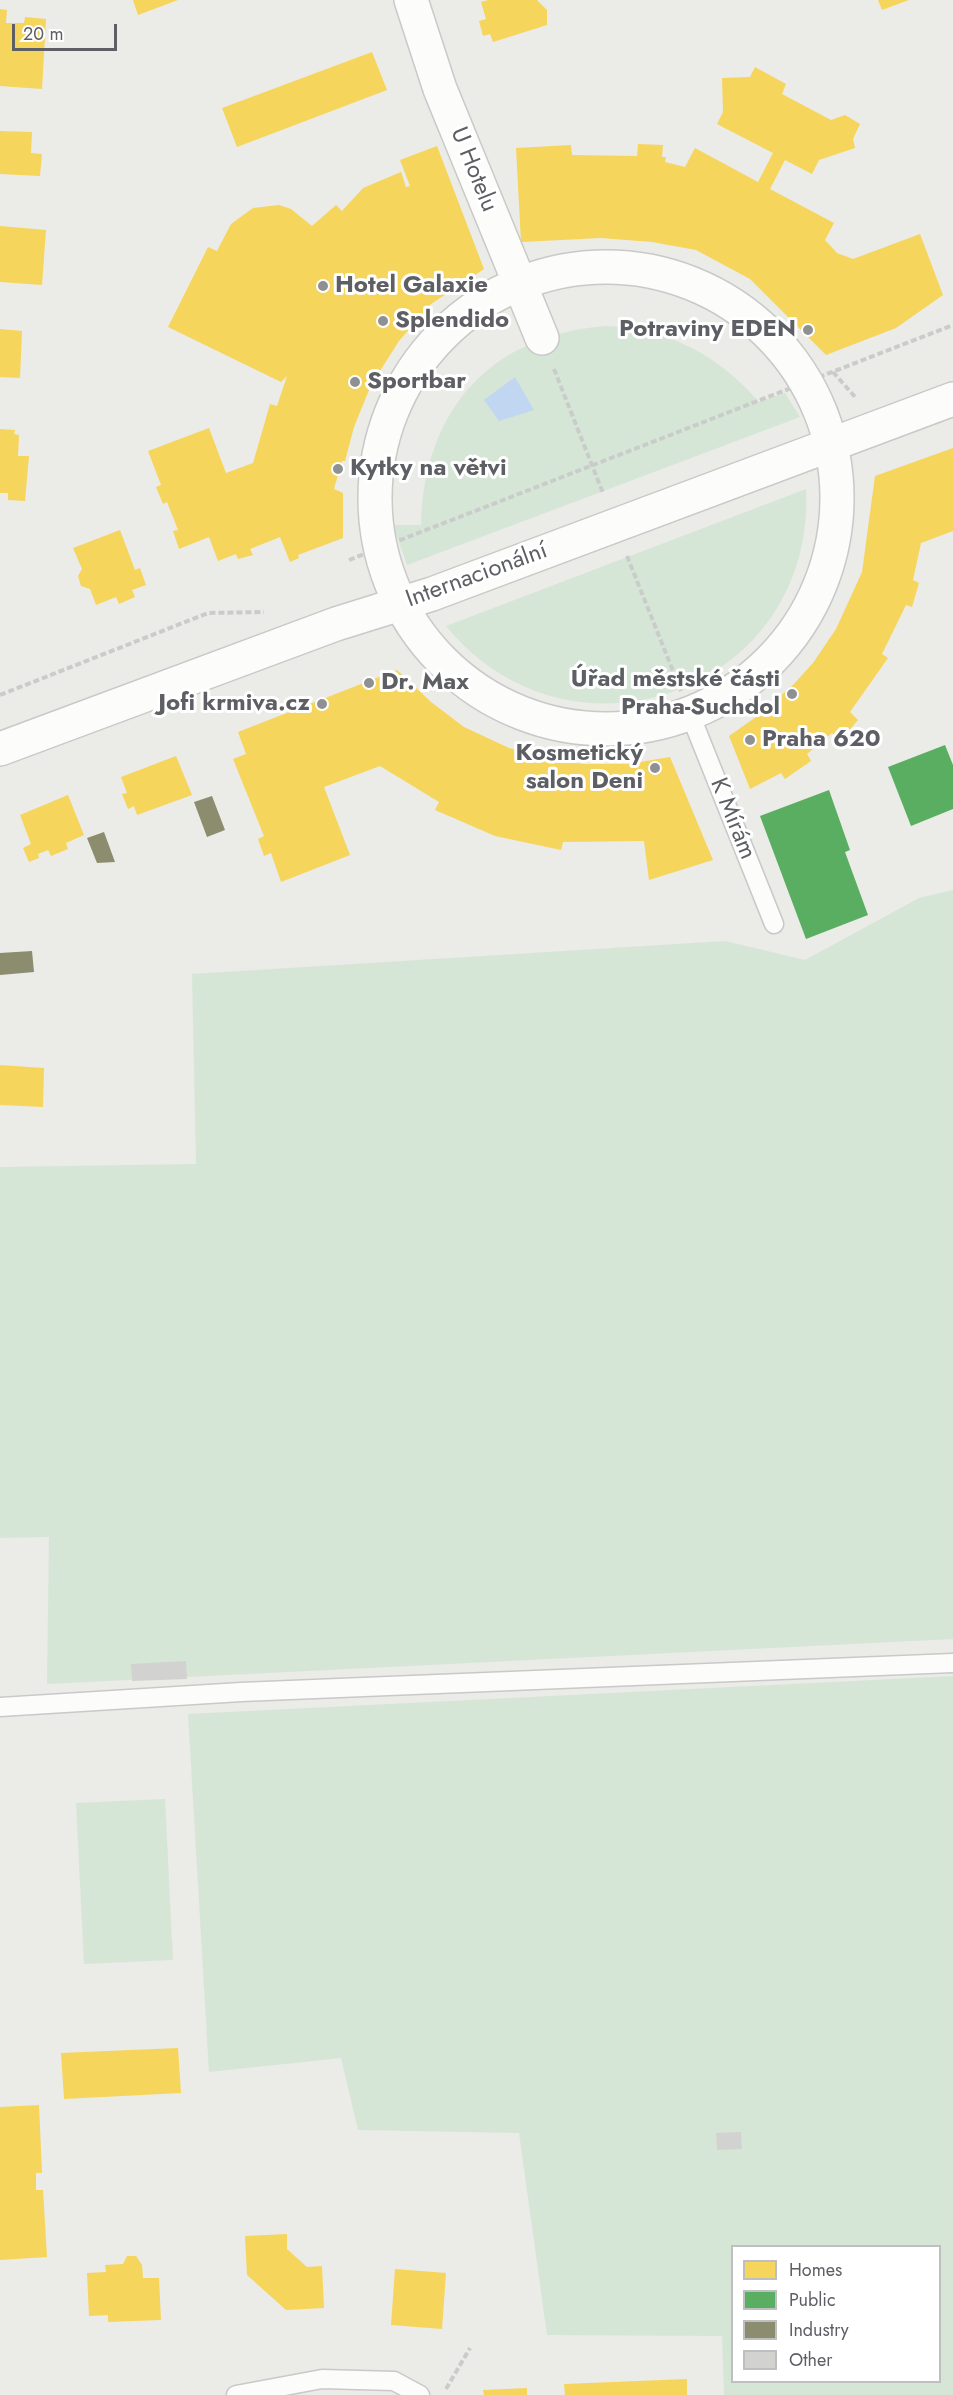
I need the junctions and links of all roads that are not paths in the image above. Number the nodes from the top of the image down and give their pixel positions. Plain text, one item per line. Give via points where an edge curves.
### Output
1 (411, 0) edge
2 (520, 284) junction
3 (542, 338) dead end
4 (953, 399) edge
5 (831, 446) junction
6 (399, 604) junction
7 (690, 714) junction
8 (0, 749) edge
9 (774, 924) dead end
10 (953, 1663) edge
11 (0, 1707) edge
12 (236, 2395) edge
13 (420, 2395) edge

1 - 2 street, U Hotelu via 440,89
2 - 3 street, U Hotelu
2 - 5 street via 584,268 616,267 680,280 726,301 765,331 787,355 819,377 821,414
2 - 6 street via 490,298 455,323 418,362 388,420 379,451 375,516 379,548
4 - 5 street, Internacionální
5 - 6 street, Internacionální
5 - 7 street via 836,477 834,538 816,597 769,663 721,700
6 - 7 street via 426,644 452,671 474,688 524,715 551,723 607,730 663,723
6 - 8 street, Internacionální
7 - 9 lane, K Mírám
10 - 11 lane via 241,1692
12 - 13 lane via 322,2379 394,2380

